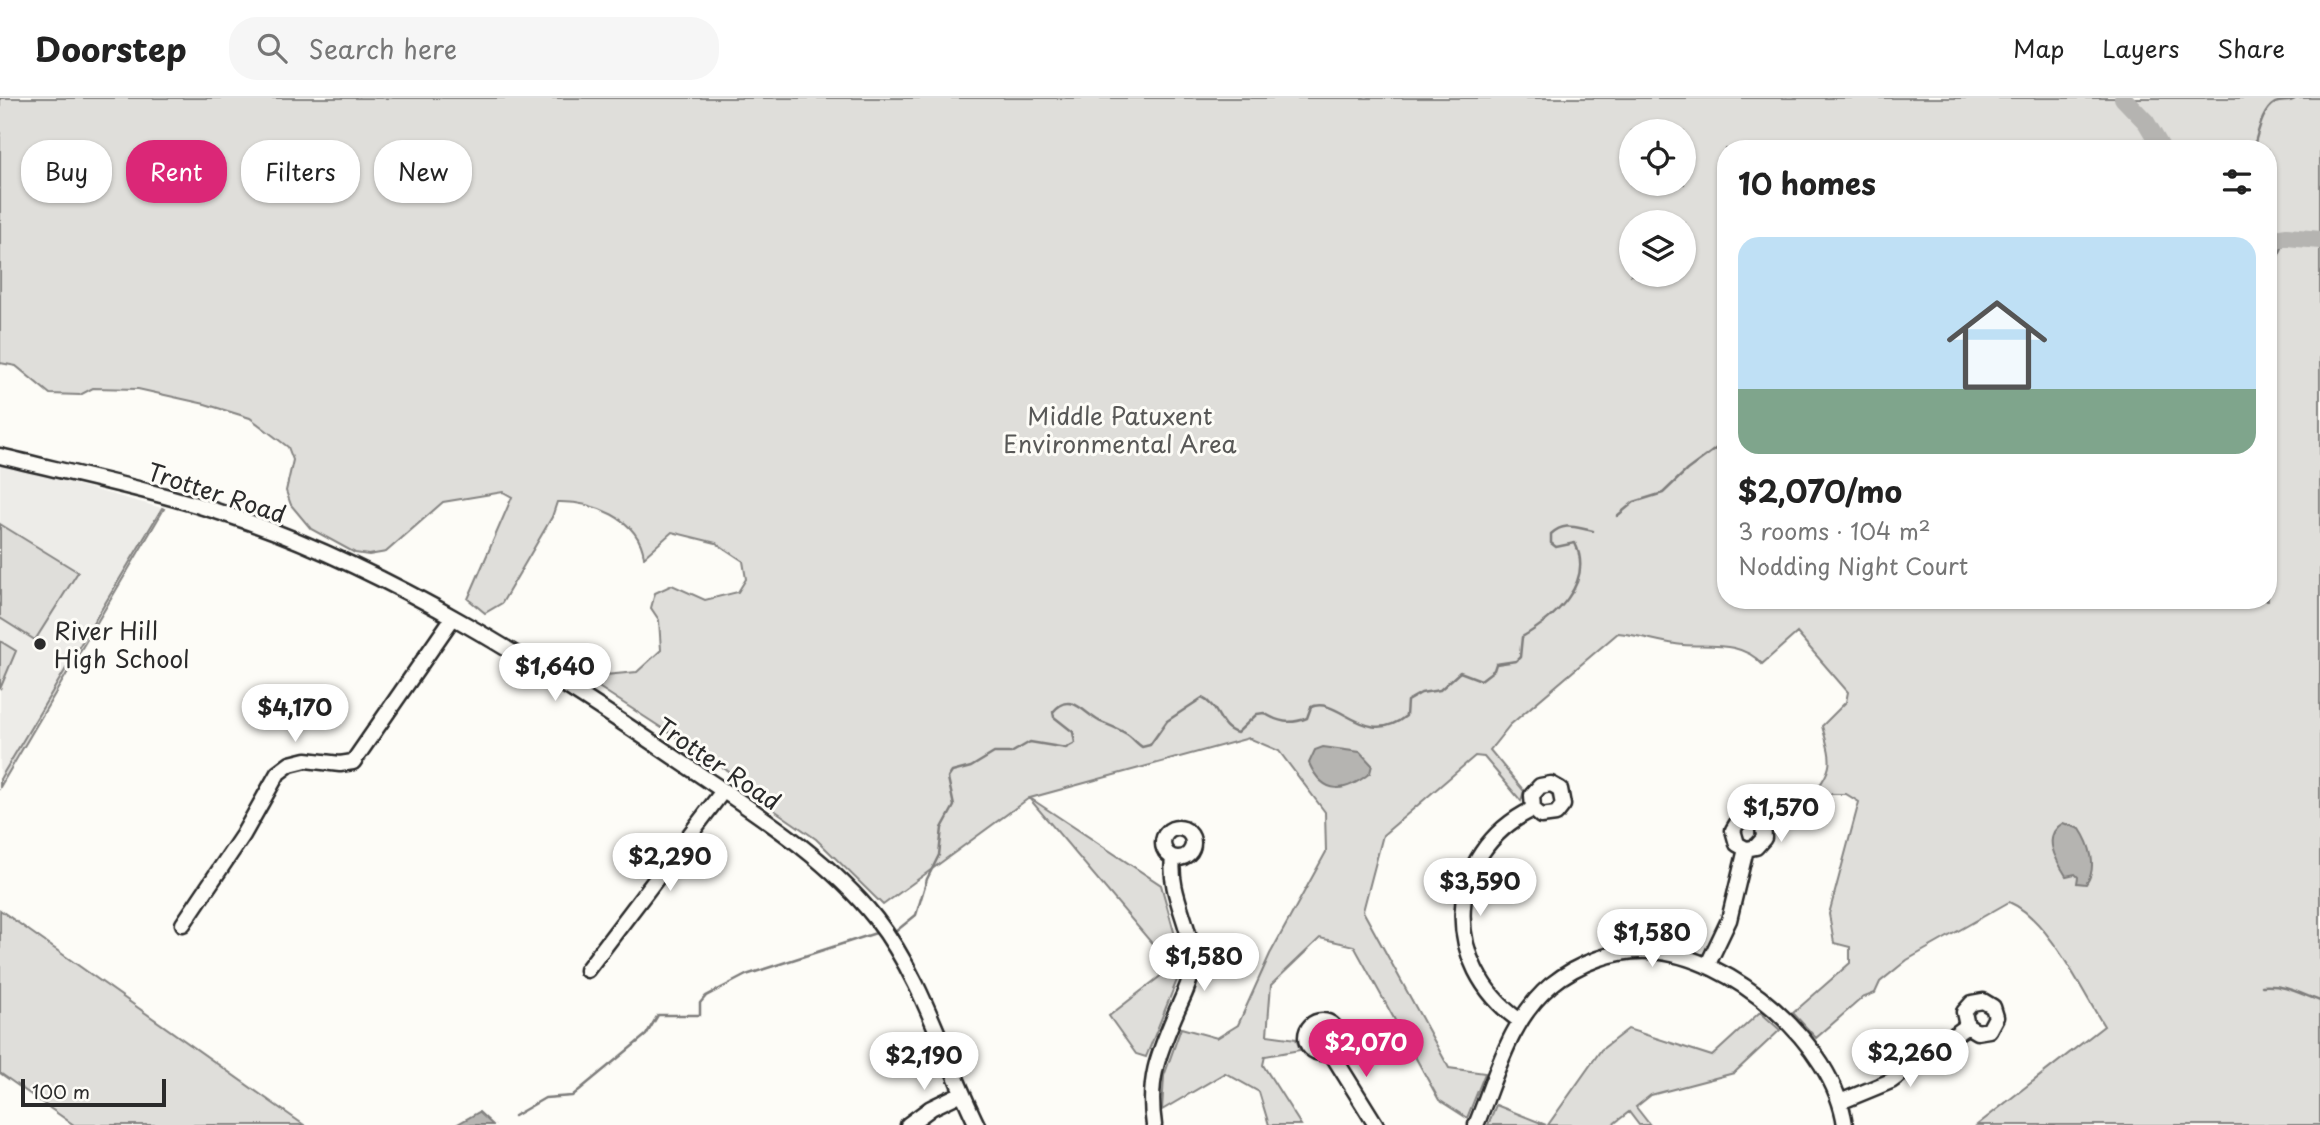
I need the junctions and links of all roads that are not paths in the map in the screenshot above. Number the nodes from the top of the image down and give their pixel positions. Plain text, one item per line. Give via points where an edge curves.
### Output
1 (0, 456) edge
2 (452, 619) junction
3 (723, 791) junction
4 (1533, 809) dead end
5 (1746, 849) dead end
6 (1172, 858) dead end
7 (183, 924) dead end
8 (1707, 965) junction
9 (587, 970) dead end
10 (1520, 1021) junction
11 (1967, 1026) dead end
12 (1330, 1051) dead end
13 (962, 1093) junction
14 (1840, 1102) junction
15 (908, 1125) edge
16 (977, 1125) edge
17 (1154, 1125) edge
18 (1376, 1125) edge
19 (1476, 1125) edge
20 (1845, 1125) edge

1 - 2 street, Trotter Road via 236,517 333,556
2 - 3 street, Trotter Road
2 - 7 street via 353,762 306,760 278,773
3 - 9 street
3 - 13 street, Trotter Road via 819,862 875,918 913,981
4 - 10 street via 1499,831 1478,859 1462,911 1465,950 1472,968 1492,999
5 - 8 street via 1729,920
6 - 17 street via 1171,880 1191,949 1192,972 1154,1066 1150,1097
8 - 10 street via 1650,951 1598,959 1551,986
8 - 14 street via 1750,990 1784,1020 1816,1058
10 - 19 street
11 - 14 street via 1891,1081
12 - 18 street
13 - 15 street
13 - 16 street, Trotter Road
14 - 20 street

